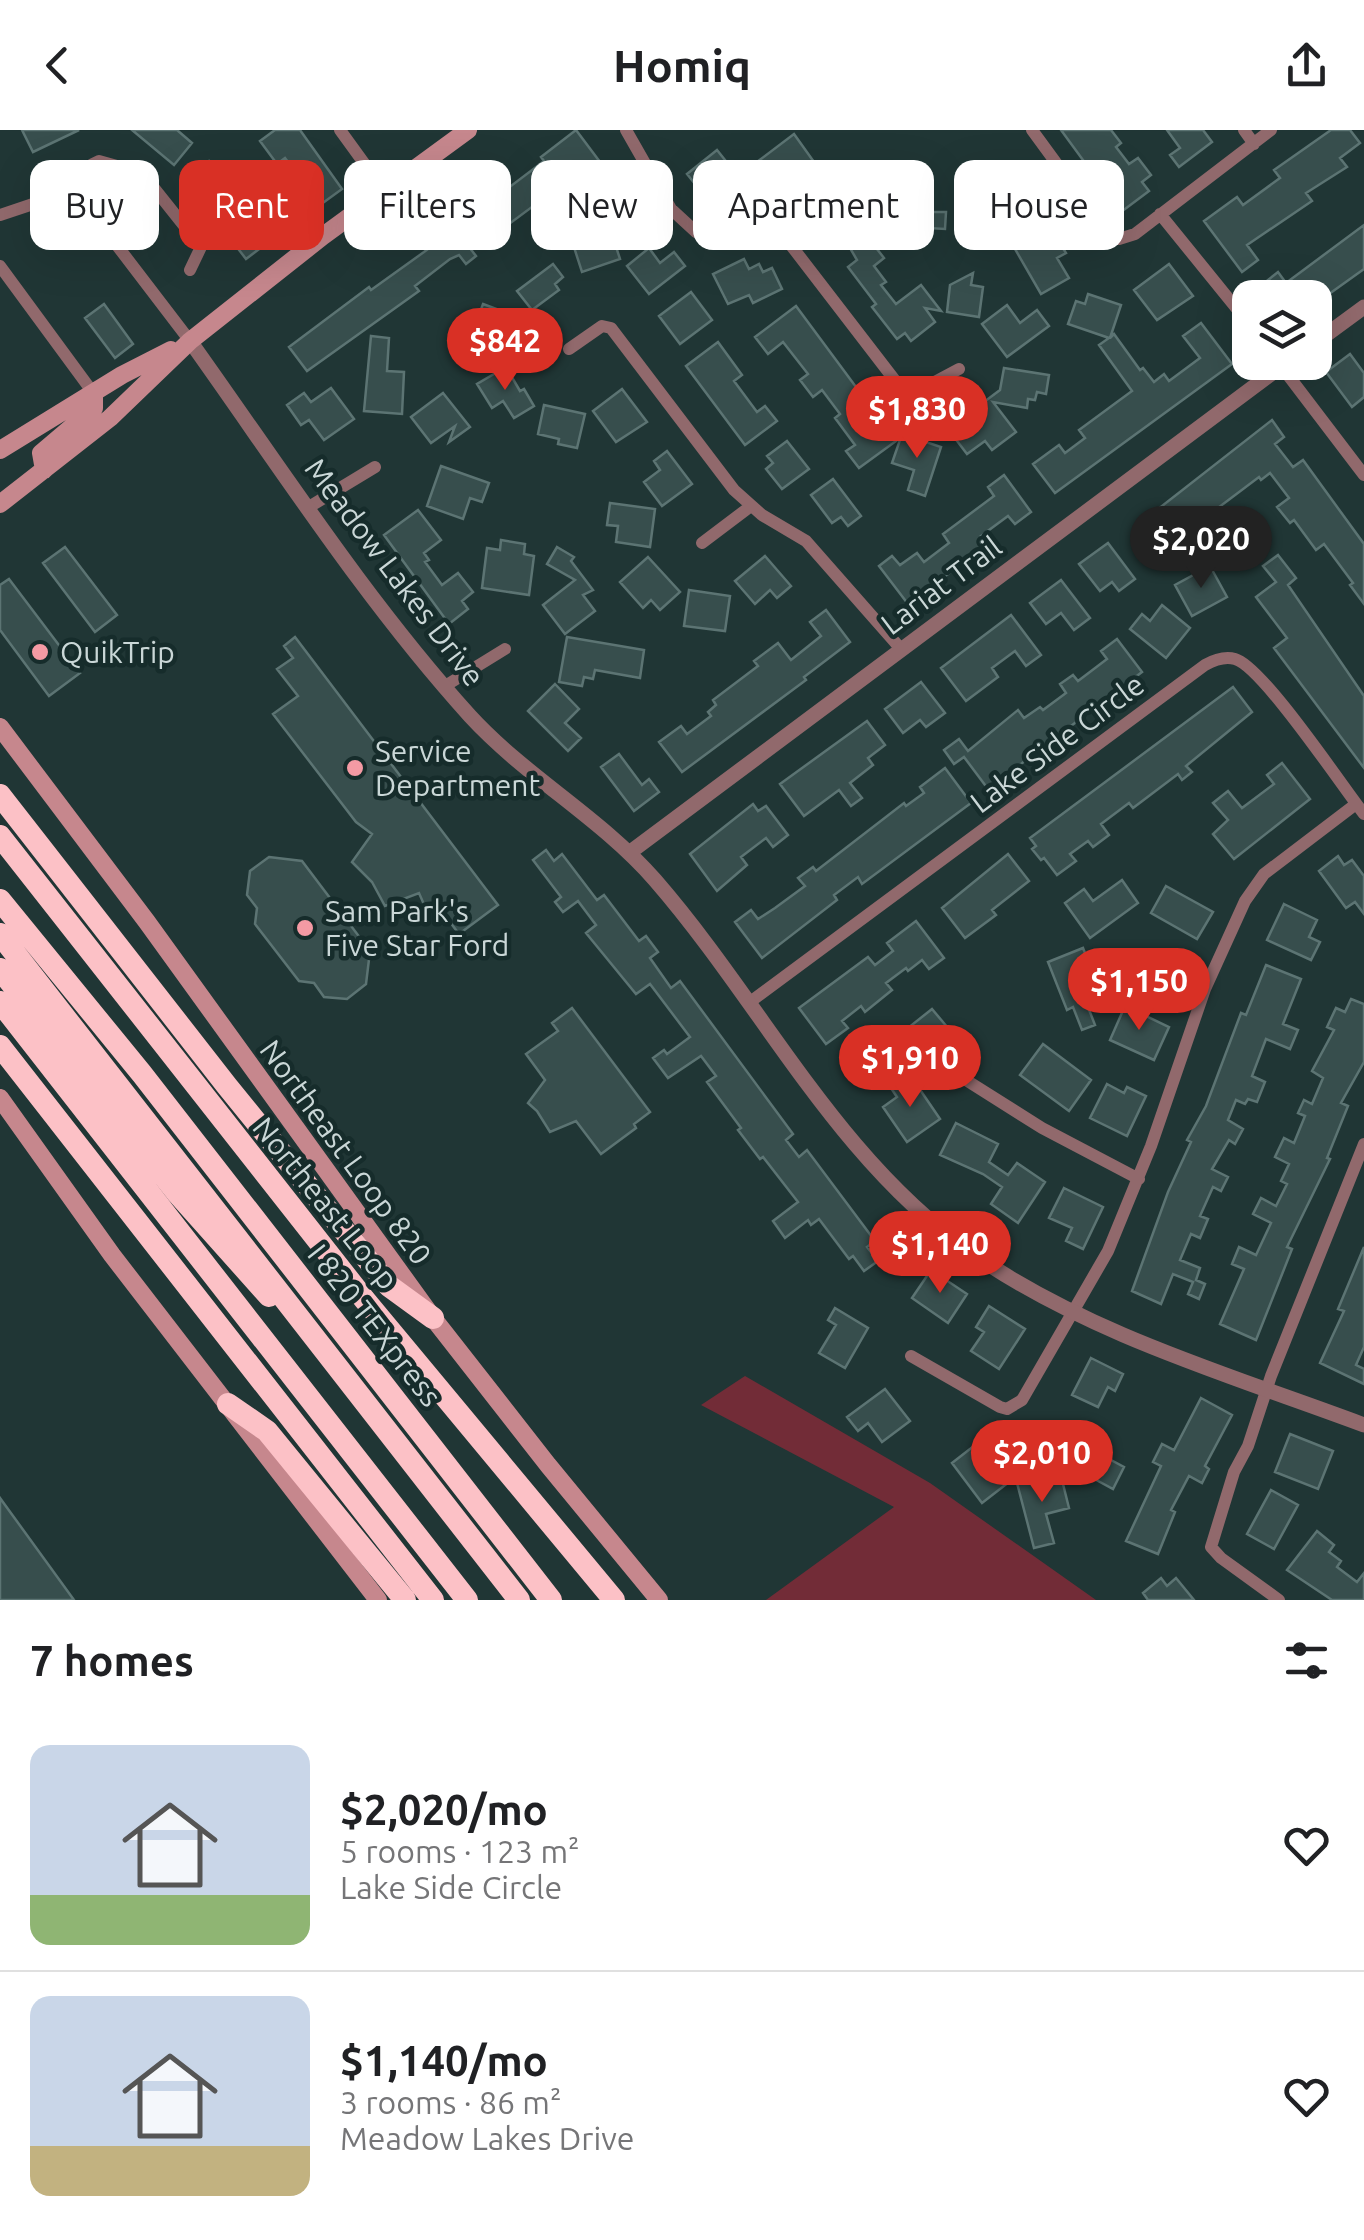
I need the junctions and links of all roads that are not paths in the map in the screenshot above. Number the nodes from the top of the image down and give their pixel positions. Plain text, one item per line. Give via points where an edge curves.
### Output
1 (340, 130) edge
2 (468, 130) edge
3 (626, 130) edge
4 (1032, 130) edge
5 (1244, 130) edge
6 (1272, 130) edge
7 (1254, 144) junction
8 (362, 160) edge
9 (428, 160) edge
10 (159, 194) edge
11 (30, 205) edge
12 (1160, 214) junction
13 (0, 215) edge
14 (344, 221) edge
15 (693, 229) edge
16 (120, 250) edge
17 (795, 250) edge
18 (0, 266) edge
19 (190, 270) dead end
20 (1232, 303) edge
21 (1364, 307) edge
22 (1332, 330) edge
23 (190, 341) junction
24 (569, 349) dead end
25 (960, 369) dead end
26 (1261, 380) edge
27 (1294, 380) edge
28 (94, 394) junction
29 (0, 450) edge
30 (375, 467) dead end
31 (44, 470) junction
32 (1364, 475) edge
33 (0, 504) edge
34 (751, 506) junction
35 (309, 507) junction
36 (702, 543) dead end
37 (901, 649) junction
38 (505, 650) dead end
39 (445, 686) junction
40 (0, 727) edge
41 (0, 795) edge
42 (1360, 809) edge
43 (0, 836) edge
44 (629, 853) junction
45 (0, 900) edge
46 (0, 934) edge
47 (1132, 957) dead end
48 (0, 969) edge
49 (1206, 989) junction
50 (0, 1002) edge
51 (750, 1002) junction
52 (0, 1046) edge
53 (958, 1075) dead end
54 (0, 1098) edge
55 (1364, 1144) edge
56 (1138, 1179) junction
57 (1074, 1313) junction
58 (433, 1318) junction
59 (323, 1346) junction
60 (911, 1356) dead end
61 (1268, 1388) junction
62 (228, 1404) junction
63 (1364, 1425) edge
64 (378, 1600) edge
65 (404, 1600) edge
66 (433, 1600) edge
67 (467, 1600) edge
68 (519, 1600) edge
69 (551, 1600) edge
70 (614, 1600) edge
71 (659, 1600) edge
72 (1278, 1600) edge

1 - 8 street
2 - 9 main road
3 - 15 street via 671,209
4 - 12 street via 1118,240
5 - 7 street
6 - 7 street
7 - 12 street
10 - 19 street via 201,247
11 - 13 street
12 - 20 street
14 - 23 main road
16 - 23 street
17 - 25 street via 900,387 914,393
18 - 28 street
21 - 22 street
23 - 28 main road
23 - 31 main road
23 - 35 street, Meadow Lakes Drive
24 - 34 street via 602,326 611,328
26 - 37 street, Lariat Trail
27 - 32 street
28 - 29 main road
28 - 31 main road via 94,408 41,453
30 - 35 street
31 - 33 main road
34 - 36 street
34 - 37 street via 806,541
35 - 39 street, Meadow Lakes Drive
37 - 44 street, Lariat Trail
38 - 39 street
39 - 44 street, Meadow Lakes Drive via 551,790
40 - 58 main road, Northeast Loop 820
41 - 58 highway via 389,1286
42 - 49 street via 1264,874
42 - 51 street, Lake Side Circle via 1266,686 1238,660 1218,659
43 - 70 highway, Northeast Loop via 364,1299
44 - 51 street, Meadow Lakes Drive
45 - 69 highway, I 820 TEXpress
46 - 59 highway, I 820 TEXpress
47 - 49 street
48 - 59 highway via 239,1266
49 - 56 street
50 - 67 highway
51 - 57 street, Meadow Lakes Drive via 880,1174 974,1255
52 - 66 highway
53 - 56 street
54 - 62 main road
55 - 61 street
56 - 57 street
57 - 60 street via 1022,1400 1007,1409
57 - 61 street, Meadow Lakes Drive
58 - 71 main road, Northeast Loop 820
59 - 68 highway, I 820 TEXpress
61 - 63 street, Meadow Lakes Drive
61 - 72 street via 1211,1547
62 - 64 main road
62 - 65 highway via 267,1432

